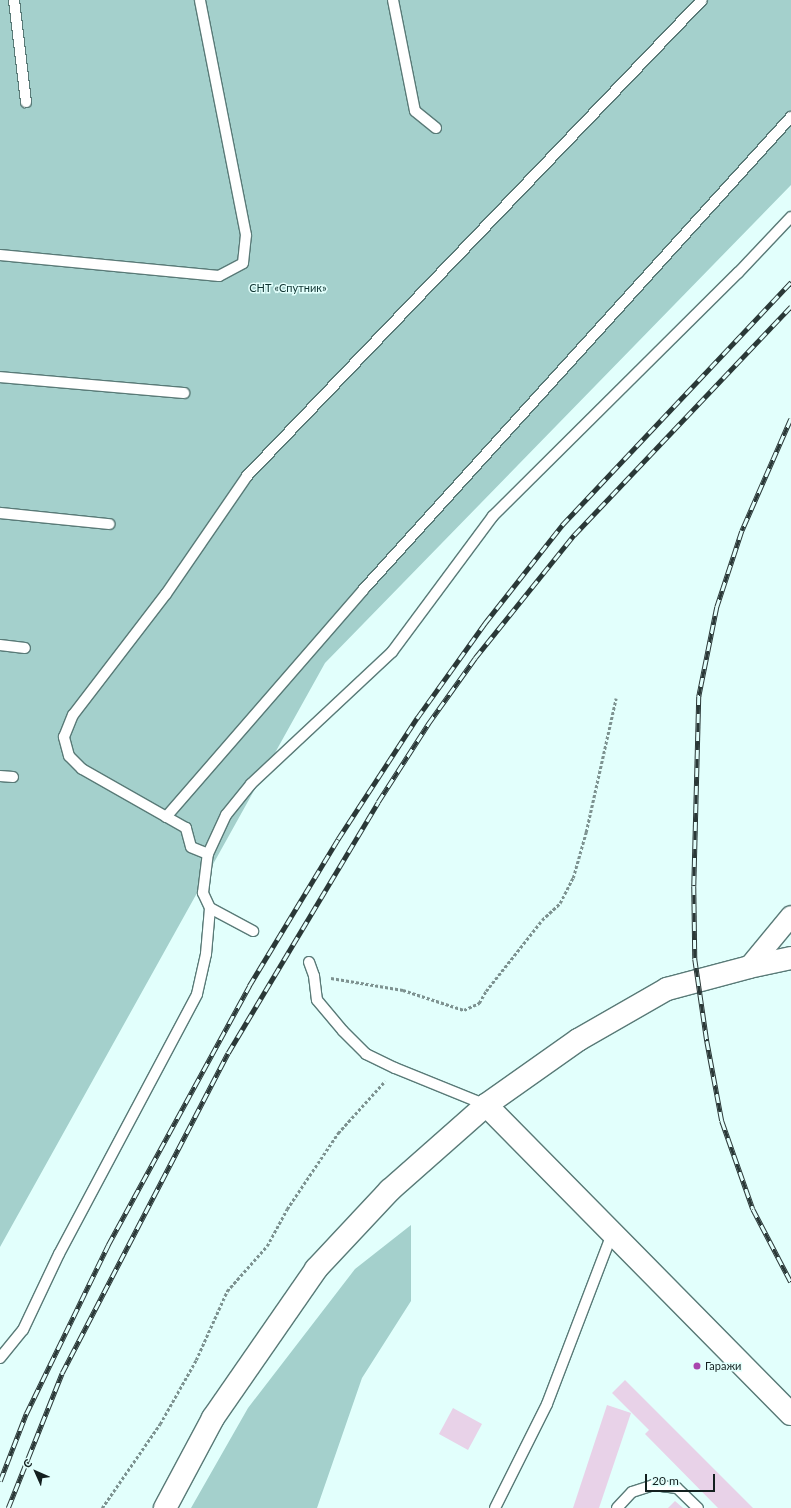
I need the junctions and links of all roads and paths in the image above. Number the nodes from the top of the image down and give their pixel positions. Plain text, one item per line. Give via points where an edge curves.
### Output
1 (14, 0) edge
2 (200, 0) edge
3 (393, 0) edge
4 (702, 0) edge
5 (26, 102) dead end
6 (791, 117) edge
7 (436, 128) dead end
8 (791, 217) edge
9 (0, 255) edge
10 (0, 376) edge
11 (184, 392) dead end
12 (0, 513) edge
13 (109, 524) dead end
14 (0, 646) edge
15 (24, 648) dead end
16 (616, 698) dead end
17 (0, 776) edge
18 (13, 777) dead end
19 (166, 817) junction
20 (208, 854) junction
21 (210, 908) junction
22 (791, 916) edge
23 (253, 931) dead end
24 (791, 958) edge
25 (309, 962) dead end
26 (749, 966) junction
27 (314, 976) junction
28 (395, 1068) junction
29 (486, 1105) junction
30 (612, 1234) junction
31 (0, 1358) edge
32 (791, 1414) edge
33 (102, 1508) edge
34 (165, 1508) edge
35 (495, 1508) edge
36 (617, 1508) edge
37 (698, 1508) edge

1 - 5 lane
2 - 9 lane via 246,235 243,263 220,276
3 - 7 lane via 415,111
4 - 19 lane via 247,476 166,594 73,715 64,737 70,756 82,769
6 - 19 lane via 374,578
8 - 20 lane via 493,516 392,652 251,784 226,815
10 - 11 lane
12 - 13 lane
14 - 15 lane
16 - 27 path via 573,878 560,903 542,920 479,1003 464,1010 403,990
17 - 18 lane
19 - 20 lane via 186,828 191,847
20 - 21 lane via 203,893
21 - 23 lane
21 - 31 lane via 206,954 197,994 63,1247 23,1330
22 - 26 street
24 - 26 street
25 - 27 lane
26 - 29 street via 667,989 578,1040
27 - 28 lane via 317,1000 343,1031 366,1054
28 - 29 lane
28 - 33 path via 338,1133 287,1208 267,1246 227,1291 196,1360 160,1424
29 - 30 street
29 - 34 street via 390,1190 316,1269 213,1418
30 - 32 street
30 - 35 lane via 547,1404
36 - 37 lane via 632,1492 653,1485 677,1488

